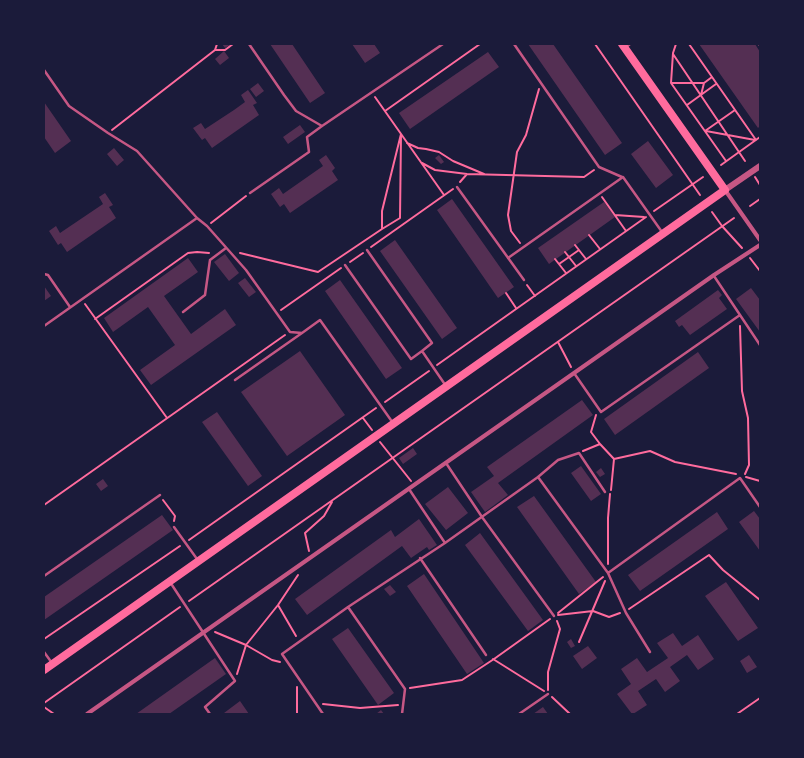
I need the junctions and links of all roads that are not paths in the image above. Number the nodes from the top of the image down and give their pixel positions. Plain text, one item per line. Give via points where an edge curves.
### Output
1 (249, 44) edge
2 (443, 44) edge
3 (514, 44) edge
4 (626, 45) edge
5 (44, 70) edge
6 (322, 126) junction
7 (760, 166) edge
8 (623, 178) junction
9 (457, 186) road end
10 (725, 190) junction
11 (250, 193) road end
12 (197, 218) junction
13 (663, 234) junction
14 (760, 240) edge
15 (760, 245) edge
16 (228, 249) junction
17 (367, 250) dead end
18 (508, 258) junction
19 (345, 265) dead end
20 (44, 274) edge
21 (714, 275) junction
22 (524, 280) road end
23 (70, 307) junction
24 (183, 312) dead end
25 (740, 315) junction
26 (44, 326) edge
27 (302, 333) junction
28 (760, 345) edge
29 (422, 351) junction
30 (574, 373) junction
31 (235, 380) dead end
32 (446, 386) junction
33 (393, 424) junction
34 (446, 463) junction
35 (538, 477) junction
36 (409, 489) junction
37 (605, 492) dead end
38 (160, 496) road end
39 (760, 507) edge
40 (482, 517) junction
41 (174, 527) road end
42 (445, 543) junction
43 (420, 558) junction
44 (198, 561) junction
45 (608, 573) junction
46 (44, 576) edge
47 (170, 582) junction
48 (348, 607) junction
49 (554, 616) road end
50 (203, 633) junction
51 (44, 652) edge
52 (650, 652) dead end
53 (486, 655) road end
54 (53, 664) junction
55 (44, 670) edge
56 (548, 694) road end
57 (94, 709) junction
58 (87, 714) edge
59 (97, 714) edge
60 (210, 714) edge
61 (323, 714) edge
62 (402, 714) edge
63 (519, 714) edge

1 - 6 lane via 296,110
2 - 6 lane
3 - 8 lane via 599,166
4 - 10 main road
5 - 12 lane via 69,106 137,151
6 - 11 lane via 308,137 309,152
7 - 10 street
8 - 13 lane
8 - 18 lane
9 - 18 lane
10 - 13 main road
10 - 14 street
12 - 16 lane
12 - 23 lane
13 - 32 main road
15 - 21 street
16 - 24 lane via 210,260 205,295
16 - 27 lane via 290,332
17 - 29 lane via 432,343
18 - 22 lane
19 - 29 lane via 411,359
20 - 23 lane via 48,275
21 - 25 lane
21 - 30 street
23 - 26 lane
25 - 28 lane
25 - 30 lane via 601,412
27 - 31 lane
27 - 33 lane via 320,320
29 - 32 lane
30 - 34 street
32 - 33 main road
33 - 44 main road
34 - 36 street
34 - 40 lane
35 - 37 lane via 558,460 579,453
35 - 40 lane
35 - 45 lane
36 - 42 lane
36 - 50 street
38 - 46 lane
39 - 45 lane via 740,478
40 - 42 lane
40 - 49 lane
41 - 44 lane
42 - 43 lane
43 - 48 lane
43 - 53 lane
44 - 47 main road
45 - 52 lane via 625,612
47 - 50 lane
47 - 54 main road
48 - 61 lane via 282,654
48 - 62 lane via 405,689
50 - 57 street
50 - 60 lane via 235,681 205,707
51 - 54 lane
54 - 55 main road
56 - 63 lane
57 - 58 street
57 - 59 lane

